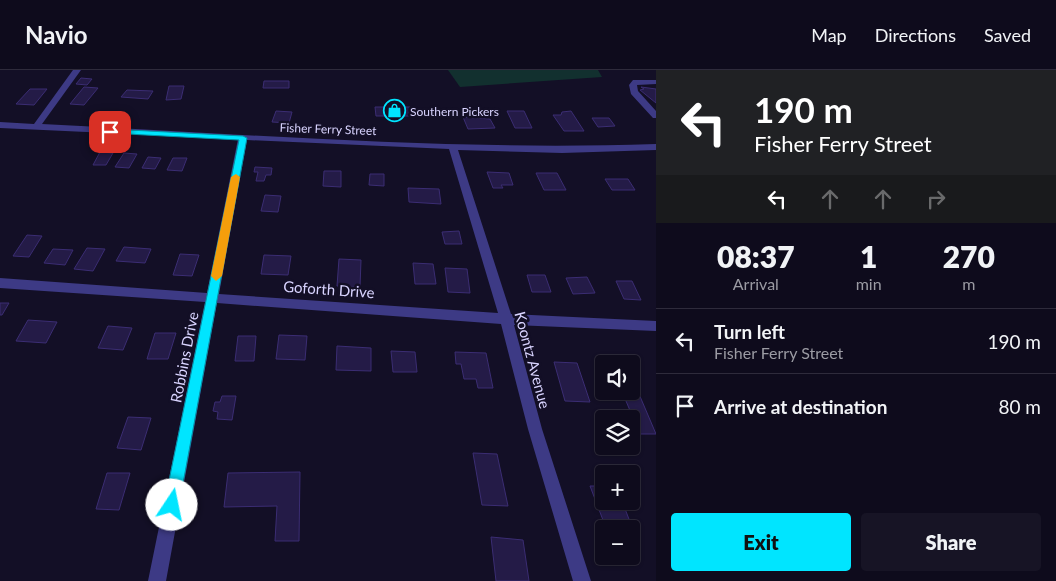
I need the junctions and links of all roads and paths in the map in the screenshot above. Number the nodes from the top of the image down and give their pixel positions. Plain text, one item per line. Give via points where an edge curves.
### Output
1 (77, 70) edge
2 (656, 82) edge
3 (654, 112) edge
4 (0, 125) edge
5 (35, 128) junction
6 (243, 138) junction
7 (453, 147) junction
8 (656, 147) edge
9 (0, 283) edge
10 (212, 297) junction
11 (506, 319) junction
12 (656, 326) edge
13 (157, 581) edge
14 (582, 581) edge

1 - 5 street
2 - 3 street via 636,82 633,86 634,92
4 - 5 street, Fisher Ferry Street
5 - 6 street, Fisher Ferry Street
6 - 7 street, Fisher Ferry Street
6 - 10 street, Robbins Drive
7 - 8 street, Fisher Ferry Street via 562,150
7 - 11 street, Koontz Avenue
9 - 10 street, Goforth Drive
10 - 11 street, Goforth Drive
10 - 13 street, Robbins Drive
11 - 12 street, Goforth Drive
11 - 14 street, Koontz Avenue via 535,429

